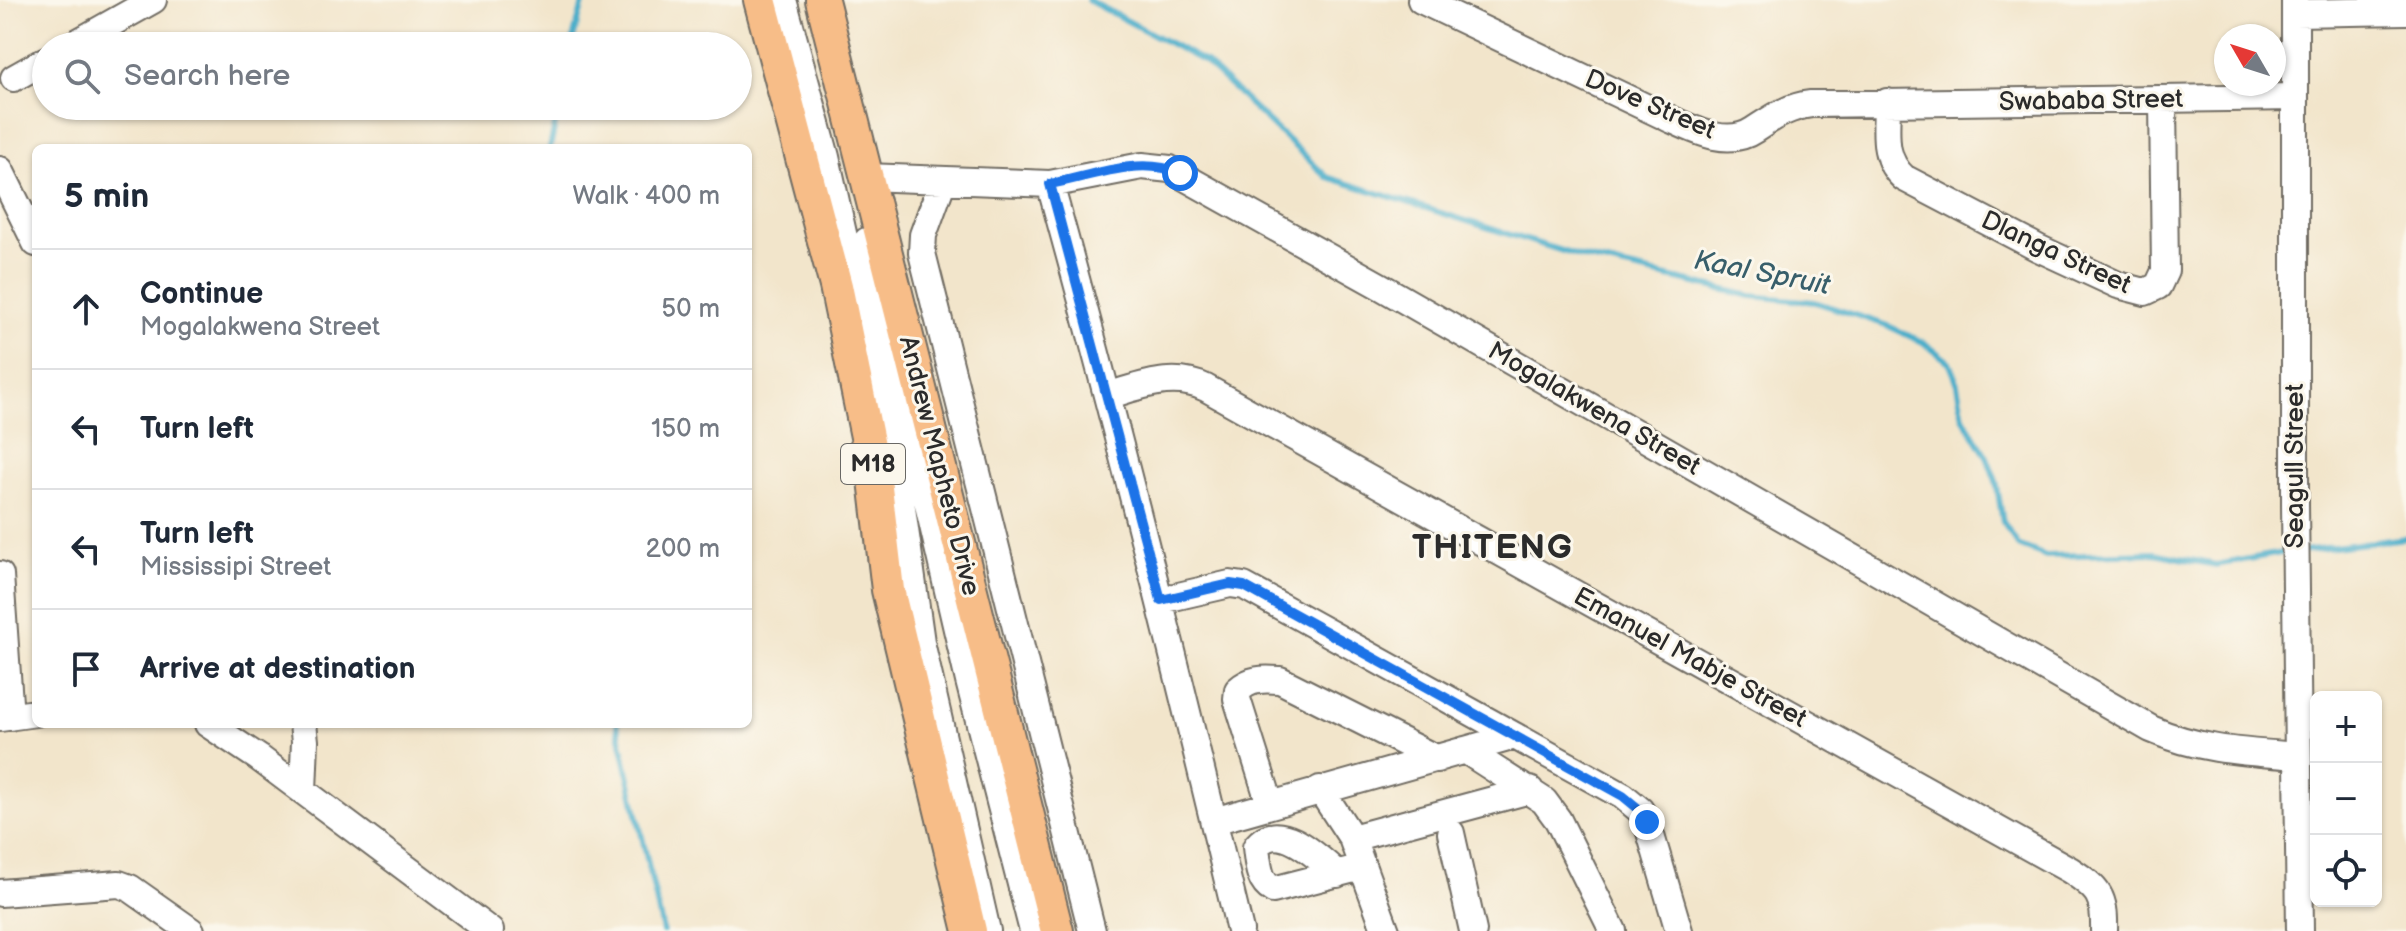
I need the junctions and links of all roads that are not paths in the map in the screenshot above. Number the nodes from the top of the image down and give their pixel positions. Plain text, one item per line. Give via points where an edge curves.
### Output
1 (153, 0) edge
2 (760, 0) edge
3 (783, 0) edge
4 (812, 0) edge
5 (822, 0) edge
6 (1421, 0) edge
7 (2295, 6) edge
8 (1454, 7) edge
9 (2406, 11) edge
10 (96, 32) edge
11 (32, 68) edge
12 (14, 78) dead end
13 (2295, 97) junction
14 (2163, 100) junction
15 (1887, 102) junction
16 (0, 170) edge
17 (866, 177) junction
18 (943, 180) junction
19 (1050, 184) junction
20 (32, 235) edge
21 (1109, 395) junction
22 (0, 575) edge
23 (1161, 600) junction
24 (32, 714) edge
25 (5, 717) edge
26 (214, 728) edge
27 (303, 728) edge
28 (1515, 736) junction
29 (1465, 750) junction
30 (2298, 756) junction
31 (1437, 759) junction
32 (1320, 789) junction
33 (1530, 790) junction
34 (303, 791) junction
35 (1270, 804) junction
36 (1214, 821) junction
37 (1451, 833) dead end
38 (1352, 838) junction
39 (0, 893) edge
40 (191, 931) edge
41 (490, 931) edge
42 (970, 931) edge
43 (987, 931) edge
44 (1033, 931) edge
45 (1057, 931) edge
46 (1092, 931) edge
47 (1240, 931) edge
48 (1386, 931) edge
49 (1473, 931) edge
50 (1613, 931) edge
51 (1679, 931) edge
52 (2104, 931) edge
53 (2300, 931) edge

1 - 10 street
2 - 42 main road, M18 via 836,286 874,471 888,590
3 - 43 street via 826,157 898,480 921,642
4 - 44 street via 969,681
5 - 17 main road, Andrew Mapheto Drive / M18
6 - 8 street, Dove Street
7 - 9 street
7 - 13 street, Seagull Street
8 - 15 street, Dove Street via 1704,134 1743,136 1795,106
11 - 12 street
13 - 14 street, Swababa Street
13 - 30 street, Seagull Street
14 - 15 street, Swababa Street
14 - 15 street, Dlanga Street via 2165,271 2158,286 2145,292 2038,248 1904,178 1887,151
16 - 20 street
17 - 18 street, Mogalakwena Street
17 - 45 main road, Andrew Mapheto Drive / M18
18 - 19 street, Mogalakwena Street
18 - 46 street via 923,235 922,253
19 - 21 street
19 - 30 street, Mogalakwena Street via 1142,166 1180,173 2151,729 2213,749
21 - 23 street
21 - 52 street, Emanuel Mabje Street via 1176,379 1206,388 2070,870 2102,899
22 - 25 street
23 - 28 street via 1230,584 1244,586
23 - 36 street
24 - 25 street
26 - 34 street
27 - 34 street
28 - 29 street
28 - 51 street via 1640,810 1651,831
29 - 31 street
29 - 33 street
30 - 53 street, Seagull Street
31 - 32 street
31 - 35 street via 1280,680 1258,679 1238,690 1237,699
32 - 35 street
32 - 38 street
33 - 38 street
33 - 50 street via 1558,820
34 - 41 street
35 - 36 street
36 - 47 street
37 - 49 street
38 - 48 street via 1350,871
39 - 40 street via 119,884

